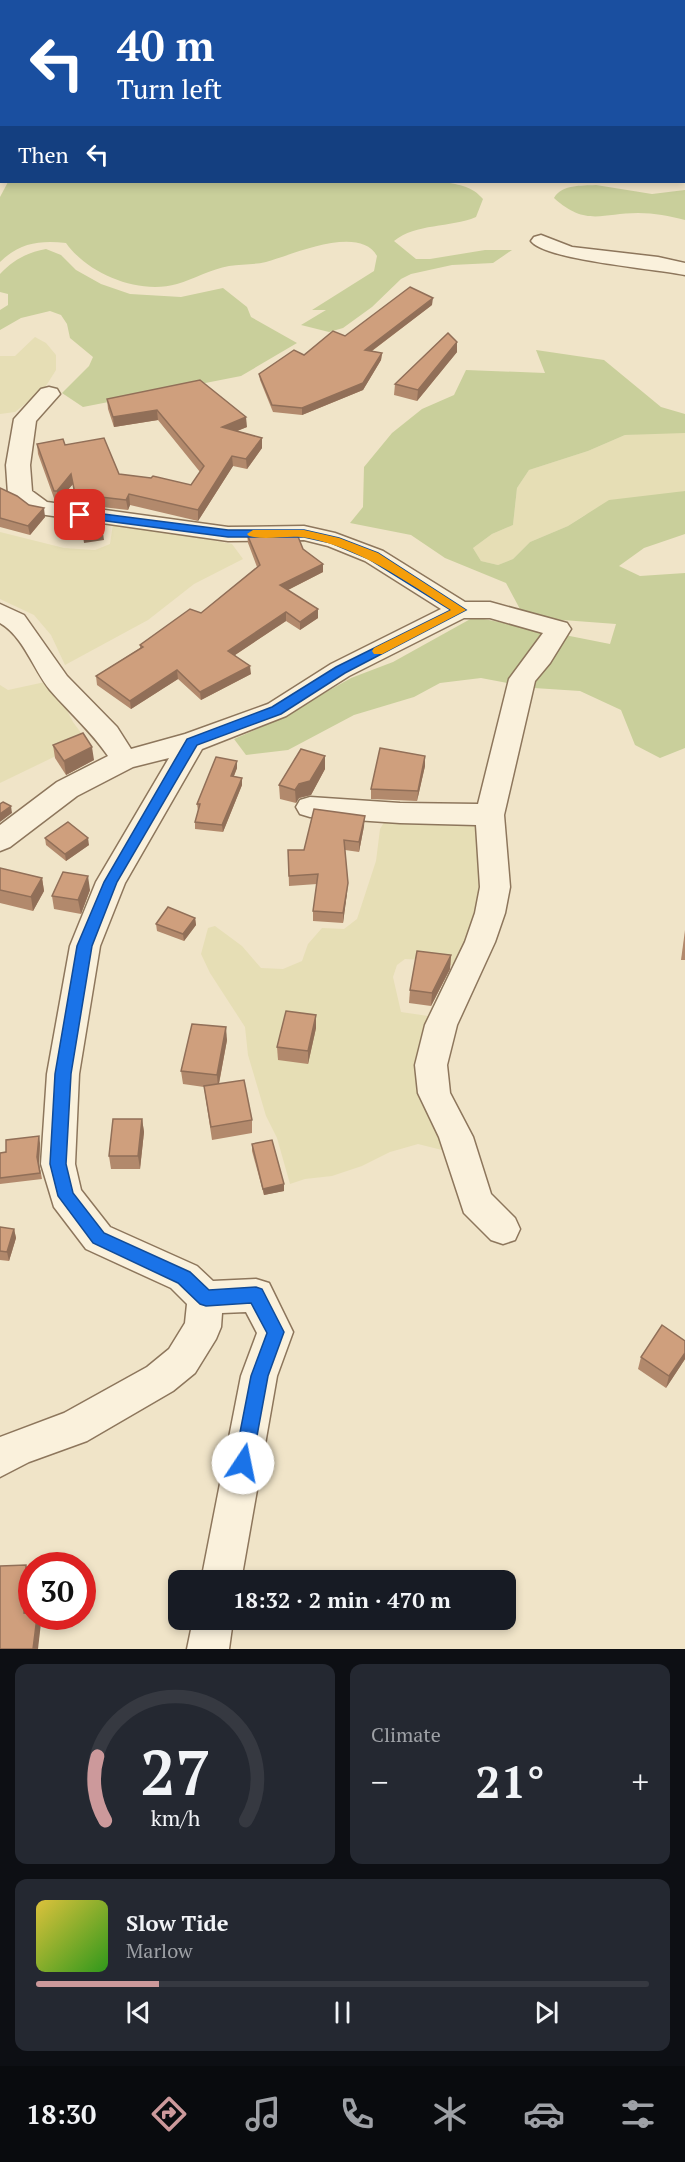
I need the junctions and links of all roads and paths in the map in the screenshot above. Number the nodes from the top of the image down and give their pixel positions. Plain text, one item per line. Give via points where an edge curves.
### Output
1 (541, 241) dead end
2 (685, 269) edge
3 (50, 394) dead end
4 (460, 610) junction
5 (0, 612) edge
6 (192, 742) junction
7 (124, 760) junction
8 (310, 807) dead end
9 (490, 815) junction
10 (0, 840) edge
11 (502, 1229) dead end
12 (206, 1298) junction
13 (0, 1458) edge
14 (223, 1570) edge
15 (211, 1630) edge
16 (208, 1649) edge

1 - 2 street via 568,252
3 - 4 street via 25,418 18,465 20,494 40,508 228,534 304,534 335,540 374,556
4 - 6 street via 340,670 277,710
4 - 9 street via 490,610 558,629 542,657 522,679
5 - 7 street via 27,635 58,682 107,734
6 - 7 street
6 - 12 street via 111,882 85,946 63,1074 58,1164 66,1196 98,1238 184,1277
7 - 10 street via 67,789
8 - 9 street
9 - 11 street via 495,887 490,913 441,1025 431,1065 434,1093 456,1137 476,1202
12 - 13 street via 202,1327 182,1361 160,1379 74,1428 19,1447
12 - 14 street via 256,1294 275,1332 260,1376
15 - 16 street

